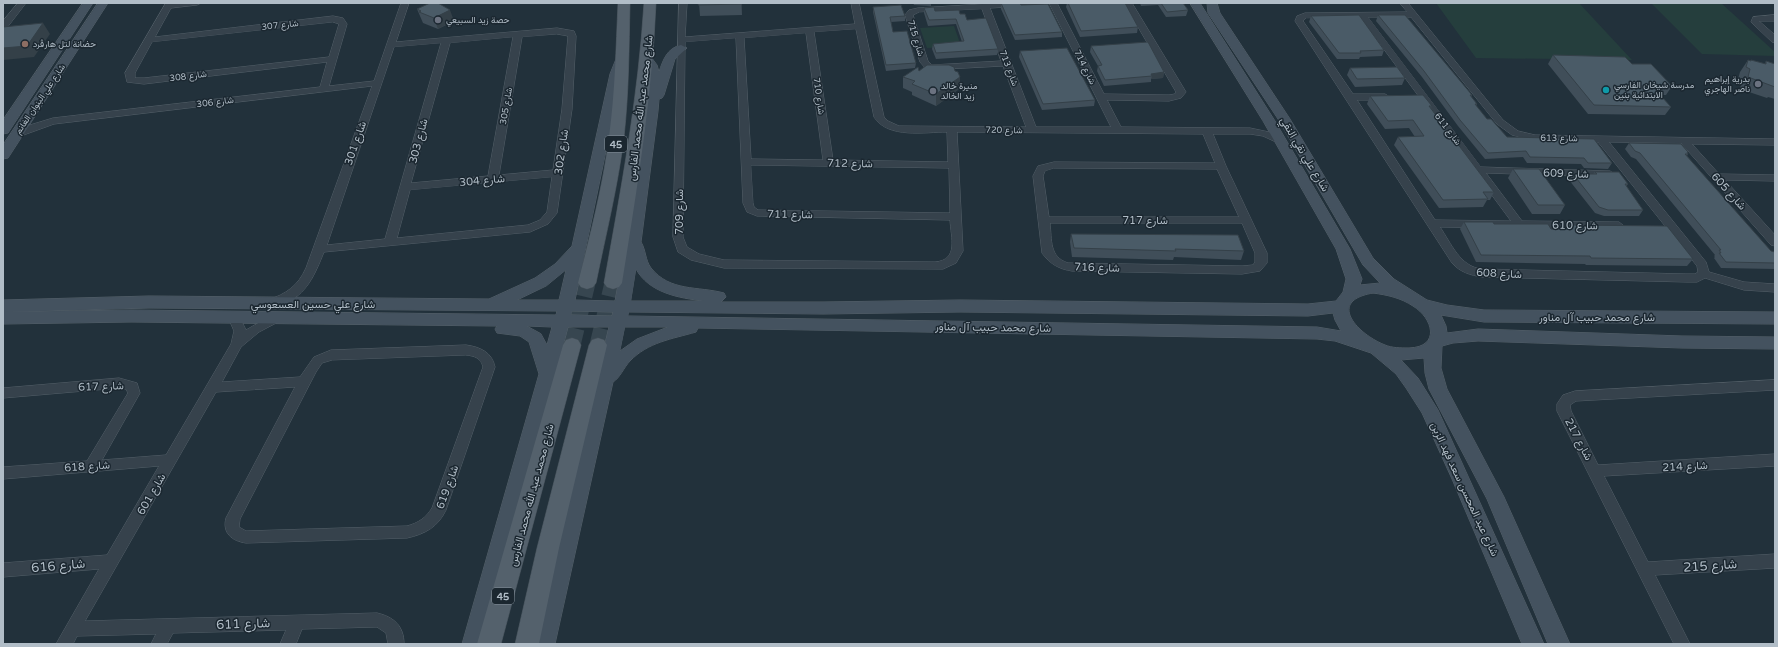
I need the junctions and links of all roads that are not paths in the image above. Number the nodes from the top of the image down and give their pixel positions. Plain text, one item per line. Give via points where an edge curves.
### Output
1 (22, 3) edge
2 (88, 3) edge
3 (103, 3) edge
4 (197, 3) edge
5 (405, 3) edge
6 (624, 3) edge
7 (650, 3) edge
8 (683, 3) edge
9 (855, 3) edge
10 (1043, 3) edge
11 (1053, 3) edge
12 (1128, 3) edge
13 (1195, 3) edge
14 (1212, 3) edge
15 (1404, 3) edge
16 (170, 4) edge
17 (984, 6) junction
18 (1413, 14) junction
19 (1362, 15) junction
20 (1775, 18) edge
21 (74, 24) junction
22 (4, 26) edge
23 (860, 26) junction
24 (87, 27) junction
25 (810, 31) junction
26 (518, 34) junction
27 (67, 35) junction
28 (740, 36) junction
29 (149, 40) junction
30 (446, 40) junction
31 (1775, 40) edge
32 (681, 44) junction
33 (390, 45) junction
34 (332, 59) junction
35 (622, 59) junction
36 (647, 60) junction
37 (1007, 63) junction
38 (376, 83) junction
39 (324, 88) junction
40 (1394, 96) edge
41 (1408, 96) edge
42 (1423, 96) junction
43 (1100, 97) junction
44 (1350, 97) junction
45 (652, 111) junction
46 (28, 115) junction
47 (53, 121) junction
48 (1269, 121) junction
49 (952, 129) junction
50 (3, 130) edge
51 (1032, 130) junction
52 (1117, 130) junction
53 (1207, 131) junction
54 (1250, 131) junction
55 (15, 136) junction
56 (1601, 139) junction
57 (1280, 140) junction
58 (1683, 140) junction
59 (1775, 142) edge
60 (3, 155) edge
61 (747, 162) junction
62 (828, 162) junction
63 (953, 164) junction
64 (1221, 166) junction
65 (1479, 170) junction
66 (558, 172) junction
67 (1629, 174) junction
68 (1716, 177) junction
69 (1775, 178) edge
70 (493, 179) junction
71 (406, 187) junction
72 (956, 217) junction
73 (1044, 220) junction
74 (1245, 220) junction
75 (1432, 223) junction
76 (1519, 224) junction
77 (1631, 226) edge
78 (1655, 226) edge
79 (1671, 227) junction
80 (1764, 229) junction
81 (1775, 229) edge
82 (634, 238) junction
83 (390, 242) junction
84 (1775, 242) edge
85 (579, 246) junction
86 (320, 249) junction
87 (1703, 274) junction
88 (305, 283) junction
89 (587, 283) tunnel mouth
90 (613, 283) tunnel mouth
91 (1775, 288) edge
92 (1351, 293) junction
93 (1415, 300) junction
94 (267, 304) junction
95 (316, 304) junction
96 (3, 306) edge
97 (484, 306) junction
98 (1341, 306) junction
99 (823, 308) junction
100 (563, 313) junction
101 (620, 313) junction
102 (3, 318) edge
103 (234, 318) junction
104 (276, 318) junction
105 (1775, 318) edge
106 (410, 320) junction
107 (714, 322) junction
108 (1435, 343) junction
109 (1775, 343) edge
110 (237, 344) junction
111 (572, 345) tunnel mouth
112 (598, 345) tunnel mouth
113 (1371, 346) junction
114 (546, 377) junction
115 (303, 382) junction
116 (1775, 385) edge
117 (214, 387) junction
118 (3, 393) edge
119 (601, 393) junction
120 (171, 460) junction
121 (1775, 460) edge
122 (90, 466) junction
123 (1595, 471) junction
124 (3, 473) edge
125 (113, 561) junction
126 (1775, 561) edge
127 (1645, 569) junction
128 (3, 570) edge
129 (297, 622) junction
130 (169, 626) junction
131 (74, 628) junction
132 (64, 644) edge
133 (159, 644) edge
134 (288, 644) edge
135 (396, 644) edge
136 (473, 644) edge
137 (489, 644) edge
138 (527, 644) edge
139 (544, 644) edge
140 (1533, 644) edge
141 (1559, 644) edge
142 (1682, 644) edge

1 - 22 street
2 - 21 street, شارع علي البنوان الغانم
3 - 24 street, شارع علي البنوان الغانم
4 - 16 street
5 - 33 street, شارع 301
6 - 35 main road, شارع محمد عبد الله محمد الفارس / 45
7 - 36 main road, شارع محمد عبد الله محمد الفارس / 45
8 - 32 street
9 - 23 street, شارع 720
10 - 17 street, شارع 715
11 - 43 street, شارع 714
12 - 43 street via 1181,92 1178,96 1169,98
13 - 48 street, شارع علي نقي النقي
14 - 93 street, شارع علي نقي النقي via 1214,13 1284,119 1368,261 1389,283
15 - 18 street, شارع 613
16 - 29 street, شارع 308
17 - 37 street, شارع 713
17 - 37 street, شارع 715 via 912,12 909,15 924,62 930,68
18 - 19 street, شارع 608
18 - 56 street, شارع 613 via 1506,128 1530,137
19 - 42 street, شارع 611
19 - 44 street, شارع 608 via 1306,16 1299,19
20 - 31 street via 1756,19 1755,22
21 - 24 street
21 - 27 street, شارع علي البنوان الغانم
23 - 25 street
23 - 49 street, شارع 720 via 881,122 898,129
24 - 27 street
24 - 46 street, شارع علي البنوان الغانم
25 - 28 street
25 - 62 street, شارع 710
26 - 30 street, شارع 302
26 - 66 street, شارع 302 via 563,31 572,36 567,109
26 - 70 street, شارع 305
27 - 50 street, شارع علي البنوان الغانم
28 - 32 street
28 - 61 street, شارع 711
29 - 34 street, شارع 307 via 333,19 340,20 343,24
29 - 34 street, شارع 308 via 130,73 130,80 144,81
30 - 33 street, شارع 302
30 - 71 street, شارع 303
32 - 45 street via 669,59
32 - 72 street, شارع 709 via 678,237 682,249 695,257 724,264 944,265 956,257
33 - 38 street, شارع 301
34 - 39 street, شارع 307
35 - 85 street via 617,70
35 - 89 main road, شارع محمد عبد الله محمد الفارس / 45 via 620,115 616,142
36 - 45 street via 653,69
36 - 90 main road, شارع محمد عبد الله محمد الفارس / 45 via 636,148
37 - 51 street, شارع 713
38 - 39 street, شارع 306
38 - 86 street, شارع 301
39 - 47 street, شارع 306
40 - 44 street
41 - 42 street
42 - 65 street, شارع 611
43 - 52 street, شارع 714
44 - 75 street, شارع 608
45 - 82 street
46 - 47 street, شارع 306 via 38,120
46 - 55 street, شارع علي البنوان الغانم
47 - 55 street, شارع 306
48 - 54 street, شارع 720 via 1262,128
48 - 57 street, شارع علي نقي النقي
49 - 51 street, شارع 720
49 - 63 street, شارع 709
51 - 52 street, شارع 720
52 - 53 street, شارع 720
53 - 54 street, شارع 720
53 - 64 street, شارع 716
54 - 57 street, شارع 720
55 - 60 street, شارع علي البنوان الغانم
56 - 58 street, شارع 613
56 - 67 street
57 - 92 street, شارع علي نقي النقي via 1347,258 1354,279
58 - 59 street, شارع 613
58 - 68 street, شارع 605
61 - 62 street, شارع 712
61 - 72 street, شارع 711 via 749,208 757,213
62 - 63 street, شارع 712
63 - 72 street, شارع 709
64 - 73 street, شارع 716 via 1046,166 1040,169 1038,174
64 - 74 street, شارع 716
65 - 67 street, شارع 609
65 - 76 street, شارع 611
66 - 70 street, شارع 304
66 - 83 street, شارع 302 via 552,213 535,226
67 - 79 street
68 - 69 street
68 - 80 street, شارع 605
70 - 71 street, شارع 304
71 - 83 street, شارع 303
73 - 74 street, شارع 717
73 - 74 street, شارع 716 via 1050,256 1063,265 1242,270 1256,268 1262,260
75 - 76 street, شارع 610
75 - 87 street, شارع 608 via 1458,264 1476,272 1687,278 1697,278
76 - 77 street, شارع 610
78 - 79 street
79 - 87 street via 1702,266
80 - 81 street
80 - 84 street, شارع 605
82 - 99 street via 636,255 643,269 654,280 669,289 698,296 777,300
82 - 101 street
83 - 86 street, شارع 302
85 - 97 street via 563,264 541,281 508,298
85 - 100 street
86 - 88 street, شارع 301
87 - 91 street via 1744,286
88 - 94 street, شارع 301 via 289,296
88 - 95 street via 309,297
92 - 93 street via 1373,288 1389,290
92 - 98 street
93 - 105 street, شارع محمد حبيب آل مناور via 1447,311 1484,316
93 - 108 street via 1431,313 1437,323 1439,331
94 - 95 street, شارع علي حسين العسعوسي
94 - 96 street, شارع علي حسين العسعوسي via 149,302
95 - 97 street, شارع علي حسين العسعوسي
97 - 100 street, شارع علي حسين العسعوسي
98 - 99 street, شارع محمد حبيب آل مناور via 1308,310 960,306
98 - 113 street via 1341,316 1346,326 1356,337
99 - 101 street, شارع محمد حبيب آل مناور
100 - 101 street, شارع علي حسين العسعوسي
100 - 106 street, شارع علي حسين العسعوسي
100 - 114 street
101 - 107 street, شارع محمد حبيب آل مناور
101 - 119 street
102 - 103 street, شارع علي حسين العسعوسي
103 - 104 street, شارع علي حسين العسعوسي
103 - 110 street, شارع 601 via 240,331
104 - 106 street, شارع علي حسين العسعوسي
104 - 110 street, شارع 601 via 255,329
106 - 114 street via 447,328 513,329 527,333 541,345
107 - 113 street, شارع محمد حبيب آل مناور via 1317,333 1335,335
107 - 119 street via 657,336 638,345 618,363
108 - 109 street, شارع محمد حبيب آل مناور via 1453,337 1478,335
108 - 113 street via 1422,352 1404,354
108 - 141 street, شارع عبد المحسن سعد فهد الزبن via 1431,358 1438,389 1495,497
110 - 117 street, شارع 601
111 - 137 main road, شارع محمد عبد الله محمد الفارس / 45
112 - 138 main road
113 - 140 street, شارع عبد المحسن سعد فهد الزبن via 1402,370 1429,410
114 - 136 street
115 - 115 street, شارع 619 via 233,518 231,527 236,535 246,537 407,532 419,529 436,517 488,372 489,363 485,356 466,350 331,355 314,364
115 - 117 street
116 - 123 street, شارع 217 via 1575,396 1568,399 1563,404 1564,411
117 - 120 street, شارع 601
118 - 122 street, شارع 617 via 119,383 132,386 132,397
119 - 139 street
120 - 122 street, شارع 618
120 - 125 street, شارع 601
121 - 123 street, شارع 214
122 - 124 street, شارع 618
123 - 127 street, شارع 217
125 - 128 street, شارع 616
125 - 131 street, شارع 601
126 - 127 street, شارع 215
127 - 142 street, شارع 217
129 - 130 street, شارع 611
129 - 134 street
129 - 135 street, شارع 611 via 383,621 394,630
130 - 131 street, شارع 611
130 - 133 street
131 - 132 street, شارع 601

